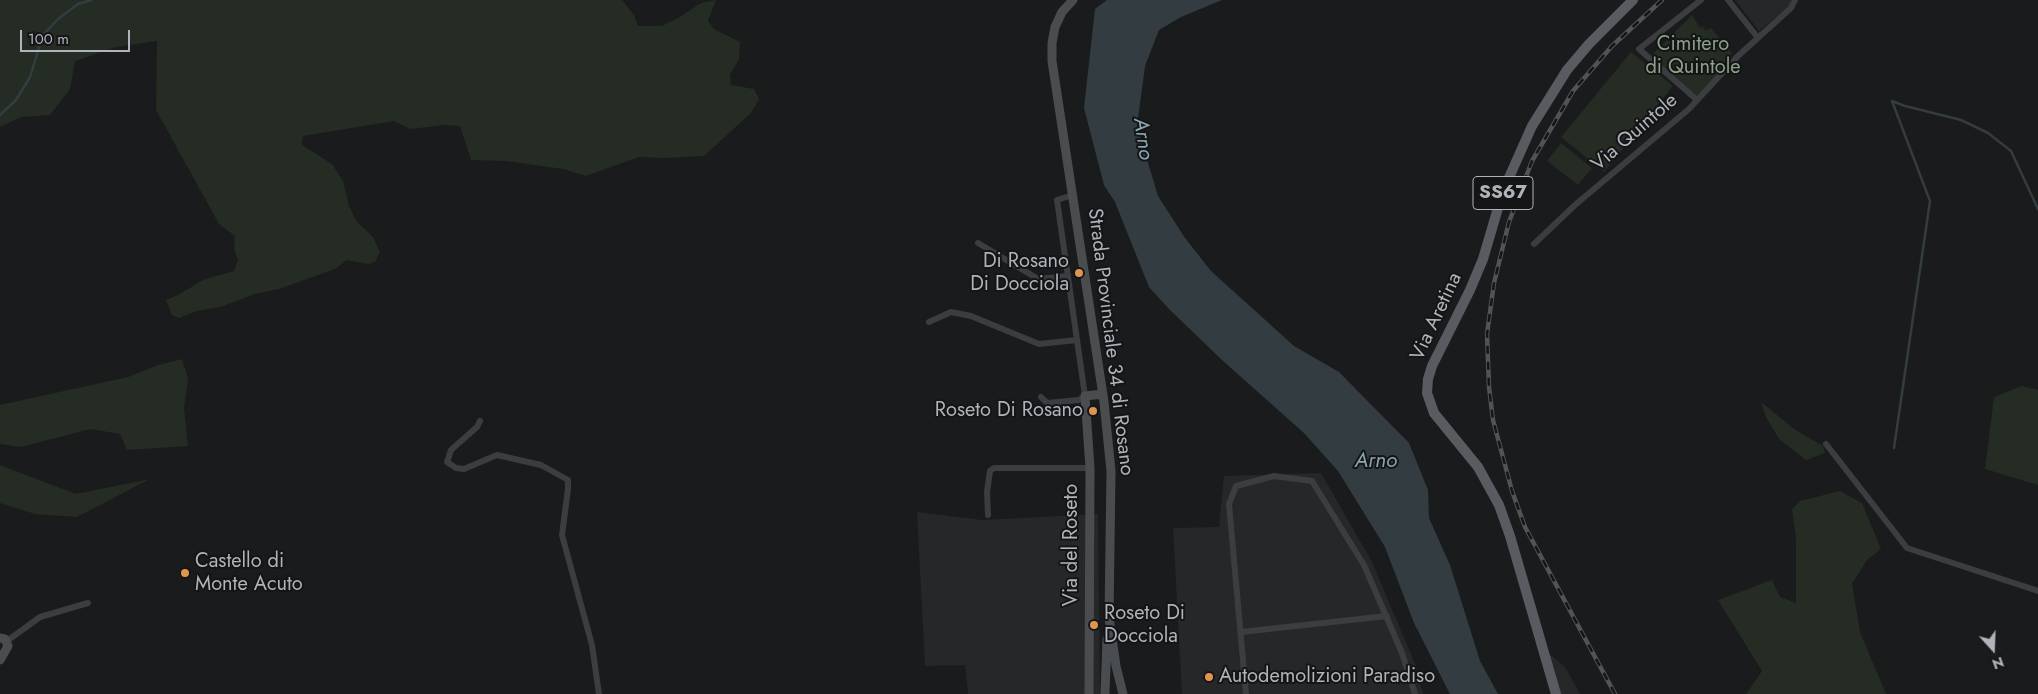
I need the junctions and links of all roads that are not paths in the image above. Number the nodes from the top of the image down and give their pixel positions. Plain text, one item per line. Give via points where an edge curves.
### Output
1 (1073, 0) edge
2 (1633, 0) edge
3 (1701, 0) edge
4 (1728, 0) edge
5 (1795, 0) edge
6 (1758, 38) junction
7 (1697, 100) junction
8 (1073, 196) junction
9 (978, 243) dead end
10 (1534, 244) dead end
11 (1068, 276) junction
12 (929, 322) dead end
13 (1077, 340) junction
14 (1103, 394) junction
15 (1085, 396) junction
16 (1041, 397) dead end
17 (480, 421) dead end
18 (1826, 444) dead end
19 (1090, 468) junction
20 (988, 515) dead end
21 (2038, 591) edge
22 (88, 603) dead end
23 (1387, 616) junction
24 (1109, 618) junction
25 (1241, 632) junction
26 (4, 640) edge
27 (0, 660) edge
28 (599, 694) edge
29 (1089, 694) edge
30 (1105, 694) edge
31 (1123, 694) edge
32 (1246, 694) edge
33 (1415, 694) edge
34 (1556, 694) edge

1 - 8 main road, Strada Provinciale 34 di Rosano via 1058,18 1052,43 1056,92
2 - 34 main road, Via Aretina / SS67 via 1567,70 1532,126 1504,191 1483,259 1428,379 1427,392 1434,413 1478,467 1499,506
3 - 7 street via 1639,49
4 - 6 street
5 - 6 street, Via Quintole via 1791,8
6 - 7 street, Via Quintole
7 - 10 street, Via Quintole
8 - 11 street, Via del Roseto via 1057,200
8 - 14 main road, Strada Provinciale 34 di Rosano
9 - 11 street via 1038,279
11 - 13 street, Via del Roseto
12 - 13 street via 951,312 971,316 1039,344
13 - 15 street, Via del Roseto
14 - 15 main road
14 - 24 main road, Strada Provinciale 34 di Rosano via 1111,471
15 - 16 street via 1079,400 1048,403
15 - 19 main road, Via del Roseto
17 - 28 street via 451,450 447,462 464,469 497,455 542,465 568,480 562,535 592,646
18 - 21 street via 1907,548
19 - 20 street via 994,468 990,471 987,492
19 - 29 main road, Via del Roseto
22 - 26 street via 40,617
23 - 25 street
23 - 25 street via 1364,564 1312,481 1274,476 1236,486 1229,504
23 - 33 street
24 - 30 main road
24 - 31 main road, Strada Provinciale 34 di Rosano
25 - 32 street
26 - 27 main road via 8,646

